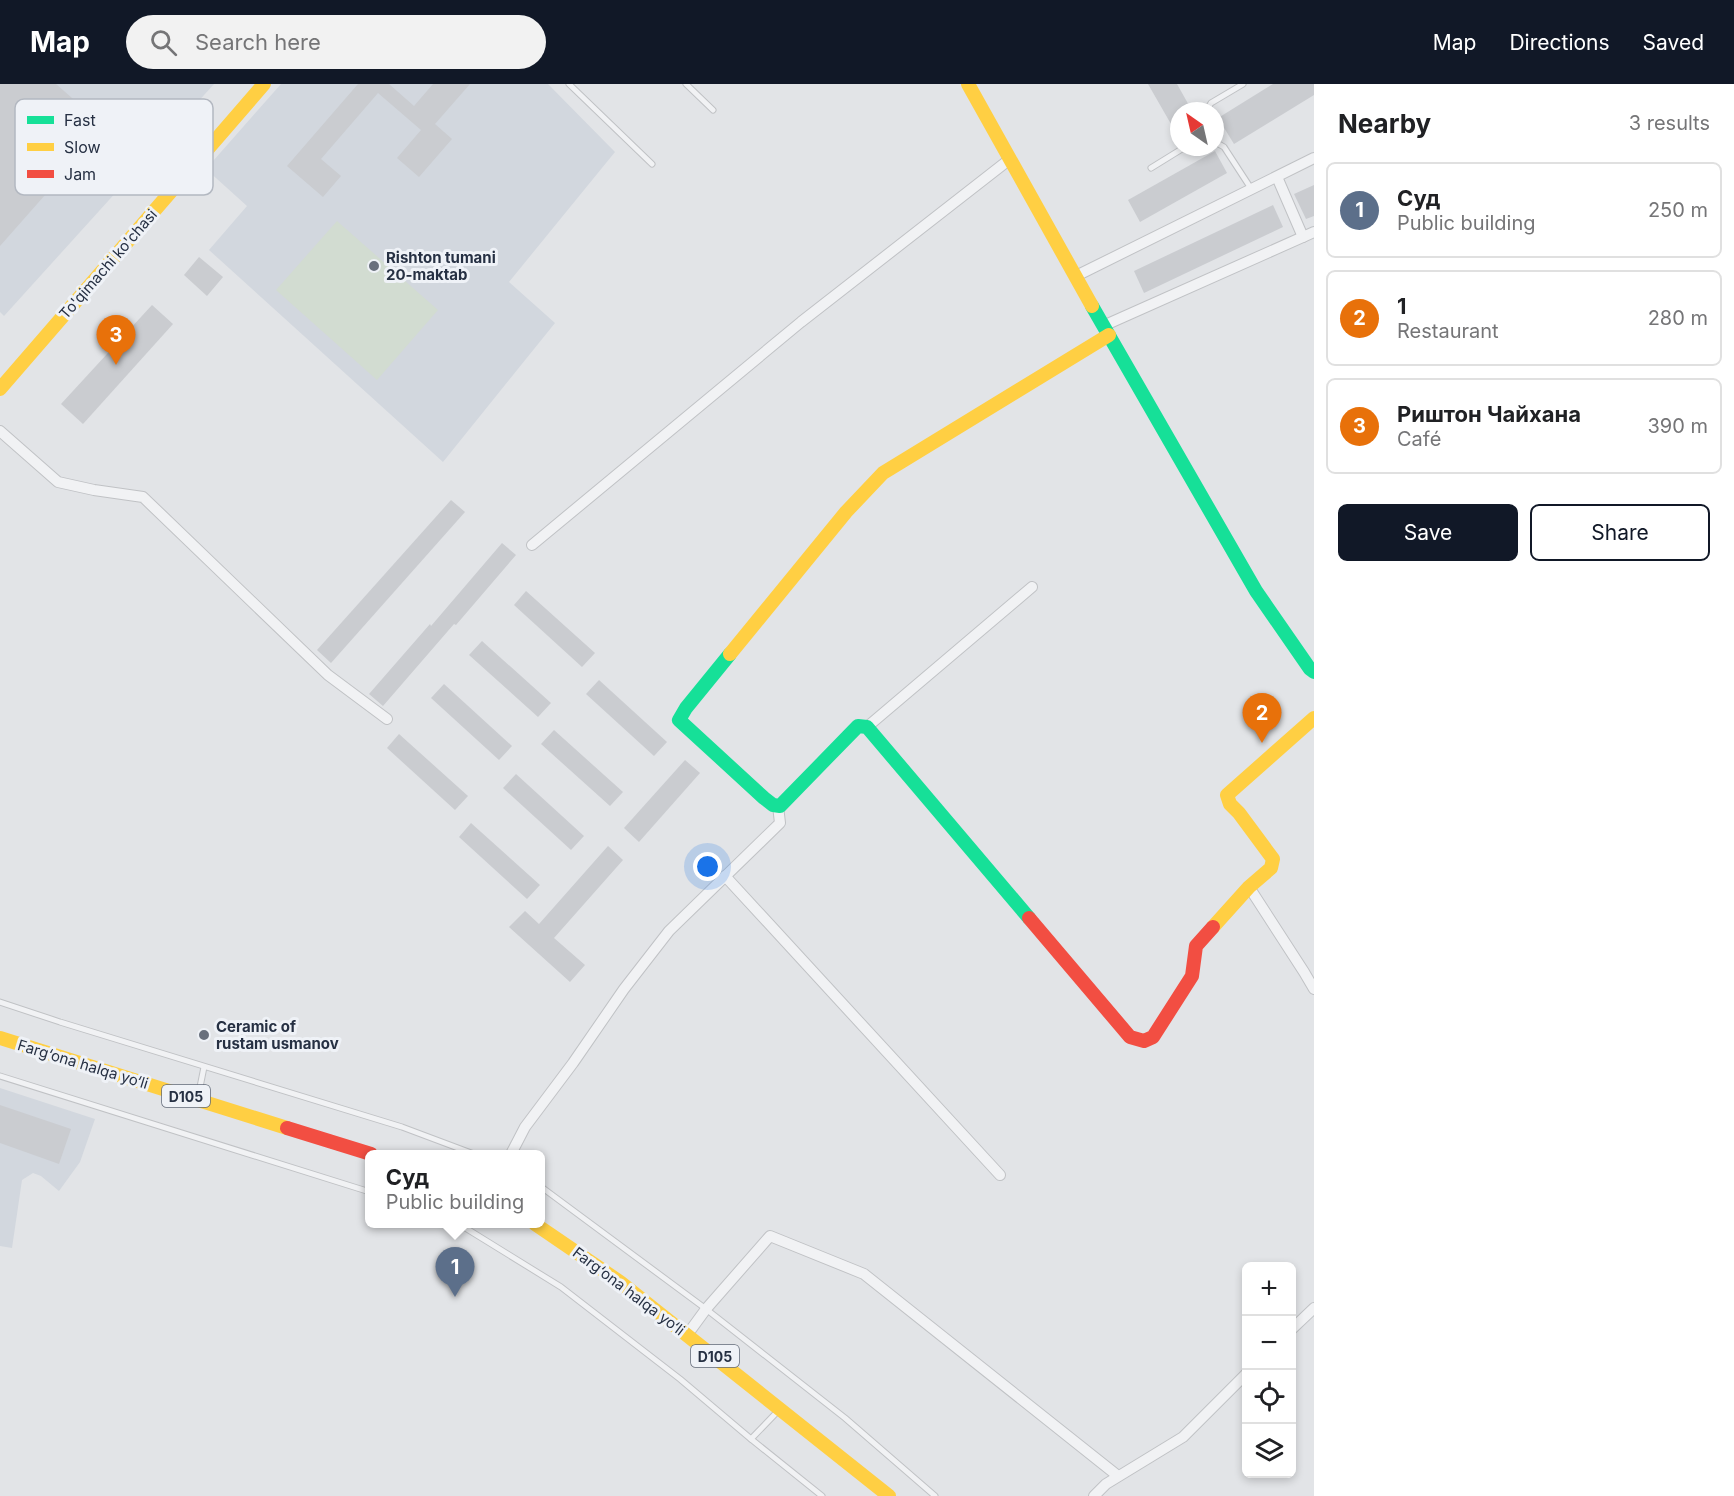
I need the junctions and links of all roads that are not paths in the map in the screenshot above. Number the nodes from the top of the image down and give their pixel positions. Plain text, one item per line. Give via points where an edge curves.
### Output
1 (264, 84) edge
2 (569, 84) edge
3 (686, 84) edge
4 (968, 84) edge
5 (1243, 84) edge
6 (1213, 102) edge
7 (713, 110) dead end
8 (213, 143) edge
9 (1224, 147) edge
10 (1170, 156) edge
11 (1314, 158) edge
12 (1010, 159) junction
13 (652, 164) dead end
14 (1151, 168) dead end
15 (1277, 177) junction
16 (1252, 190) junction
17 (168, 195) edge
18 (1314, 232) edge
19 (1303, 237) junction
20 (1076, 276) junction
21 (1106, 330) junction
22 (0, 389) edge
23 (0, 431) edge
24 (532, 545) dead end
25 (1032, 587) dead end
26 (1314, 672) edge
27 (1314, 718) edge
28 (387, 719) dead end
29 (867, 727) junction
30 (778, 806) junction
31 (725, 876) junction
32 (1249, 887) junction
33 (1314, 989) edge
34 (0, 1002) edge
35 (0, 1038) edge
36 (204, 1067) junction
37 (0, 1076) edge
38 (197, 1100) junction
39 (461, 1150) edge
40 (514, 1150) edge
41 (365, 1153) edge
42 (1000, 1175) dead end
43 (545, 1190) edge
44 (365, 1191) edge
45 (465, 1228) edge
46 (541, 1228) edge
47 (1314, 1308) edge
48 (706, 1310) junction
49 (1296, 1325) edge
50 (687, 1335) junction
51 (1242, 1378) edge
52 (780, 1408) junction
53 (751, 1439) junction
54 (1118, 1476) junction
55 (822, 1496) edge
56 (889, 1496) edge
57 (935, 1496) edge
58 (1094, 1496) edge

1 - 8 street, To'qimachi ko'chasi
2 - 13 lane
3 - 7 lane
4 - 12 street
5 - 6 lane
9 - 16 lane
10 - 14 lane
11 - 15 street
12 - 20 street
12 - 24 street via 801,322
15 - 16 street
15 - 19 street
16 - 20 street
17 - 22 street, To'qimachi ko'chasi
18 - 19 street
19 - 21 street
20 - 21 street
21 - 26 street via 1256,591
21 - 30 street via 883,473 846,512 686,708 679,720 764,798
23 - 28 street via 58,482 143,497 328,675
25 - 29 street
27 - 32 street via 1227,795 1273,859 1271,868
29 - 30 street via 858,726
29 - 32 street via 1130,1037 1144,1041 1153,1037 1192,976 1196,946
30 - 31 street via 780,823
31 - 40 street via 669,931 624,989 525,1127
31 - 42 street
32 - 33 street
34 - 36 lane
35 - 38 street, Farg‘ona halqa yo‘li / D105
36 - 38 lane
36 - 39 lane via 402,1127
37 - 44 lane
38 - 41 street, Farg‘ona halqa yo‘li / D105
43 - 48 lane
45 - 53 lane via 561,1287
46 - 50 street, Farg‘ona halqa yo‘li / D105 via 621,1282
47 - 49 street
48 - 50 street
48 - 54 street via 770,1236 780,1240 864,1275
48 - 57 lane via 845,1418
50 - 52 street, Farg‘ona halqa yo‘li / D105
51 - 54 street via 1183,1437
52 - 53 lane
52 - 56 street, Farg‘ona halqa yo‘li / D105
53 - 55 lane
54 - 58 street

